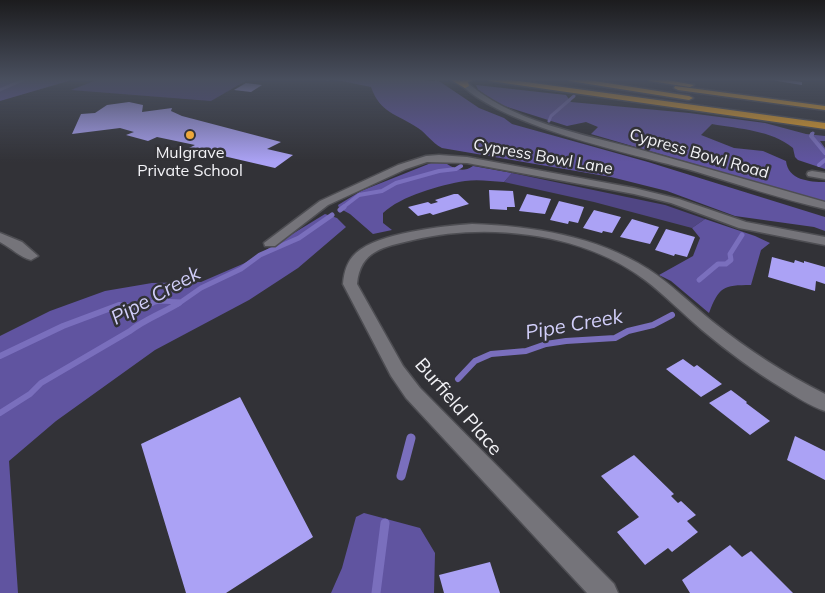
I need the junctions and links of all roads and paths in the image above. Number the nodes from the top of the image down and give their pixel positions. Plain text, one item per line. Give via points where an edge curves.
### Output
1 (499, 107) edge
2 (687, 107) edge
3 (746, 107) edge
4 (825, 119) edge
5 (825, 126) edge
6 (812, 174) dead end
7 (825, 176) edge
8 (825, 206) edge
9 (0, 237) edge
10 (825, 241) edge
11 (270, 244) dead end
12 (30, 256) dead end
13 (825, 403) edge
14 (605, 593) edge

1 - 8 street, Cypress Bowl Road via 542,124
2 - 5 highway
3 - 4 highway
6 - 7 street
9 - 12 street
10 - 11 street, Cypress Bowl Lane via 749,227 634,191 467,160 439,158 402,168 324,203
13 - 14 street, Burfield Place via 732,345 640,269 604,251 576,242 502,230 448,229 376,245 364,253 352,270 350,284 403,379 493,478

